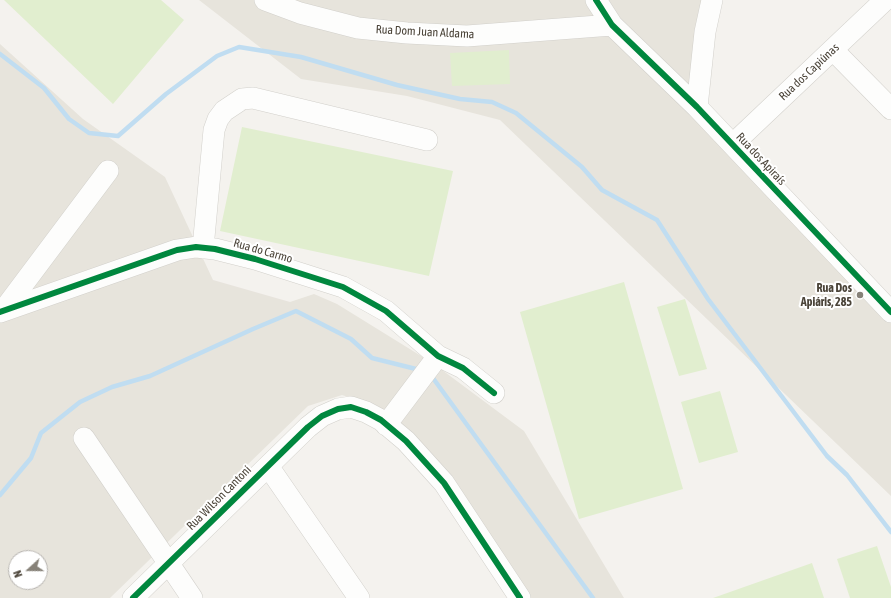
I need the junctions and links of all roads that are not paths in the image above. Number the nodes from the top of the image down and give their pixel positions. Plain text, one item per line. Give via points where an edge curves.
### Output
1 (265, 0) edge
2 (596, 0) edge
3 (712, 0) edge
4 (885, 0) edge
5 (612, 25) junction
6 (833, 50) junction
7 (697, 107) junction
8 (891, 109) edge
9 (427, 140) dead end
10 (732, 144) junction
11 (108, 171) dead end
12 (203, 248) junction
13 (2, 312) edge
14 (891, 312) edge
15 (438, 356) junction
16 (494, 393) dead end
17 (386, 425) junction
18 (84, 438) dead end
19 (268, 466) junction
20 (168, 564) junction
21 (133, 598) edge
22 (192, 598) edge
23 (359, 598) edge
24 (520, 598) edge

1 - 5 street, Rua Dom Juan Aldama via 300,13 358,28 407,33 467,36
2 - 5 street, Rua dos Apiraís
3 - 7 street via 705,32
4 - 6 street, Rua dos Capiúnas
5 - 7 street, Rua dos Apiraís
6 - 8 street
6 - 10 street, Rua dos Capiúnas
7 - 10 street, Rua dos Apiraís
9 - 12 street via 253,98 242,99 224,111 214,130
10 - 14 street, Rua dos Apiraís
11 - 13 street
12 - 13 street, Rua do Carmo via 177,250
12 - 15 street, Rua do Carmo via 255,259 343,287 386,311
15 - 16 street, Rua do Carmo via 463,368
15 - 17 street
17 - 19 street, Rua Wilson Cantoni via 366,412 351,407 338,409 322,416 308,427
17 - 24 street, Rua Wilson Cantoni via 406,441 444,483
18 - 20 street
19 - 20 street, Rua Wilson Cantoni
19 - 23 street
20 - 21 street, Rua Wilson Cantoni
20 - 22 street

